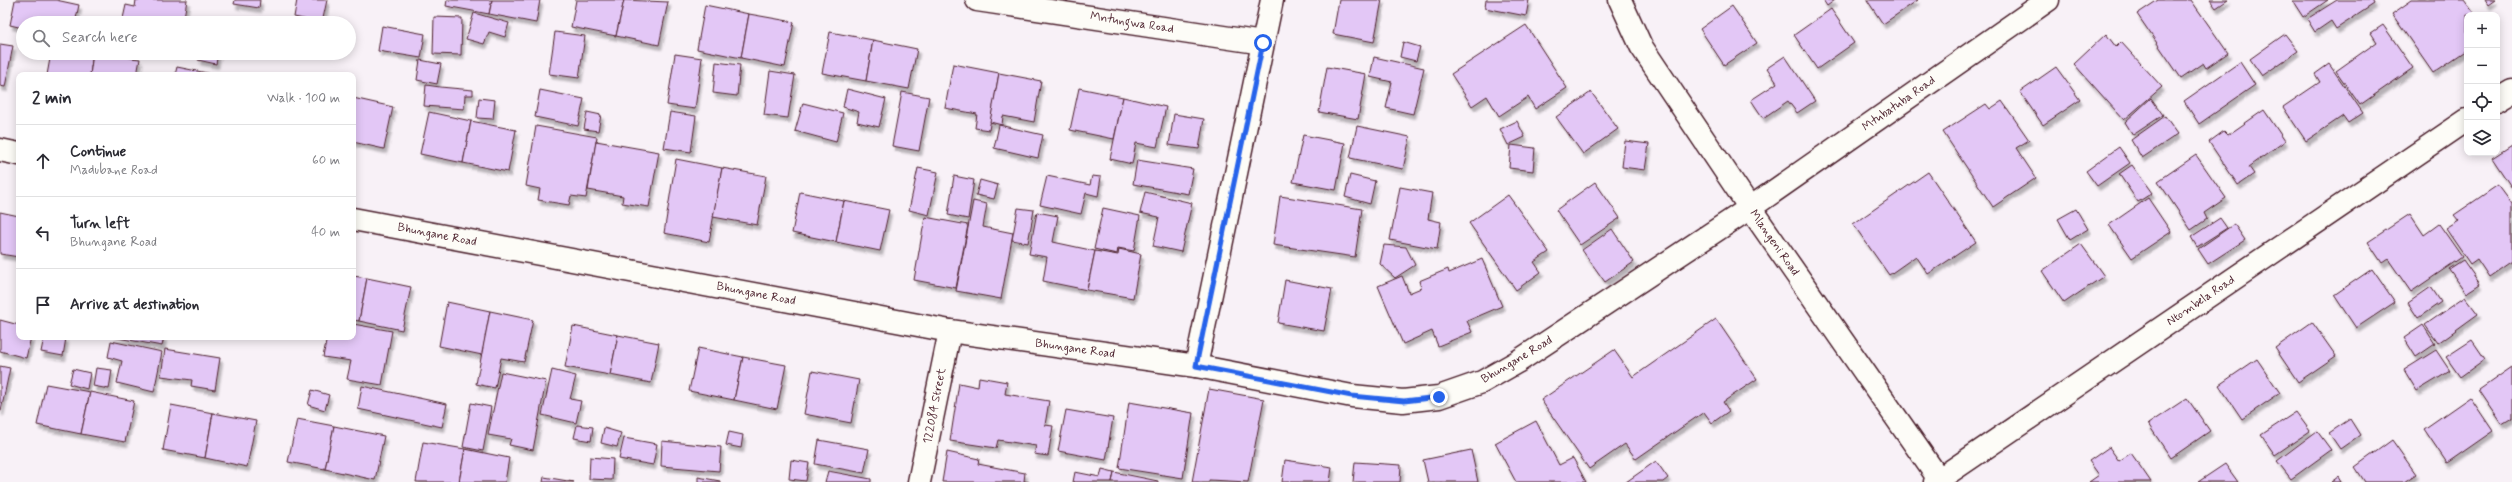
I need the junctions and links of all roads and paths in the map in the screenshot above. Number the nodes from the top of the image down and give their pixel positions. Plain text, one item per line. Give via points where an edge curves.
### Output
1 (977, 0) edge
2 (1272, 0) edge
3 (1620, 0) edge
4 (2048, 0) edge
5 (1263, 43) junction
6 (2512, 91) edge
7 (2500, 98) edge
8 (2464, 122) edge
9 (0, 150) edge
10 (16, 153) edge
11 (1750, 208) junction
12 (356, 220) edge
13 (950, 331) junction
14 (1196, 366) junction
15 (1938, 481) edge
16 (919, 482) edge

1 - 5 street, Mntungwa Road
2 - 5 street
3 - 11 street, Mlangeni Road via 1641,46
4 - 11 street, Mtubatuba Road
5 - 14 street
6 - 7 street
8 - 15 street, Ntombela Road
9 - 10 street
11 - 14 street, Bhungane Road via 1517,362 1482,382 1439,397 1404,401 1352,396
11 - 15 street, Mlangeni Road
12 - 13 street, Bhungane Road
13 - 14 street, Bhungane Road
13 - 16 street, 122084 Street

